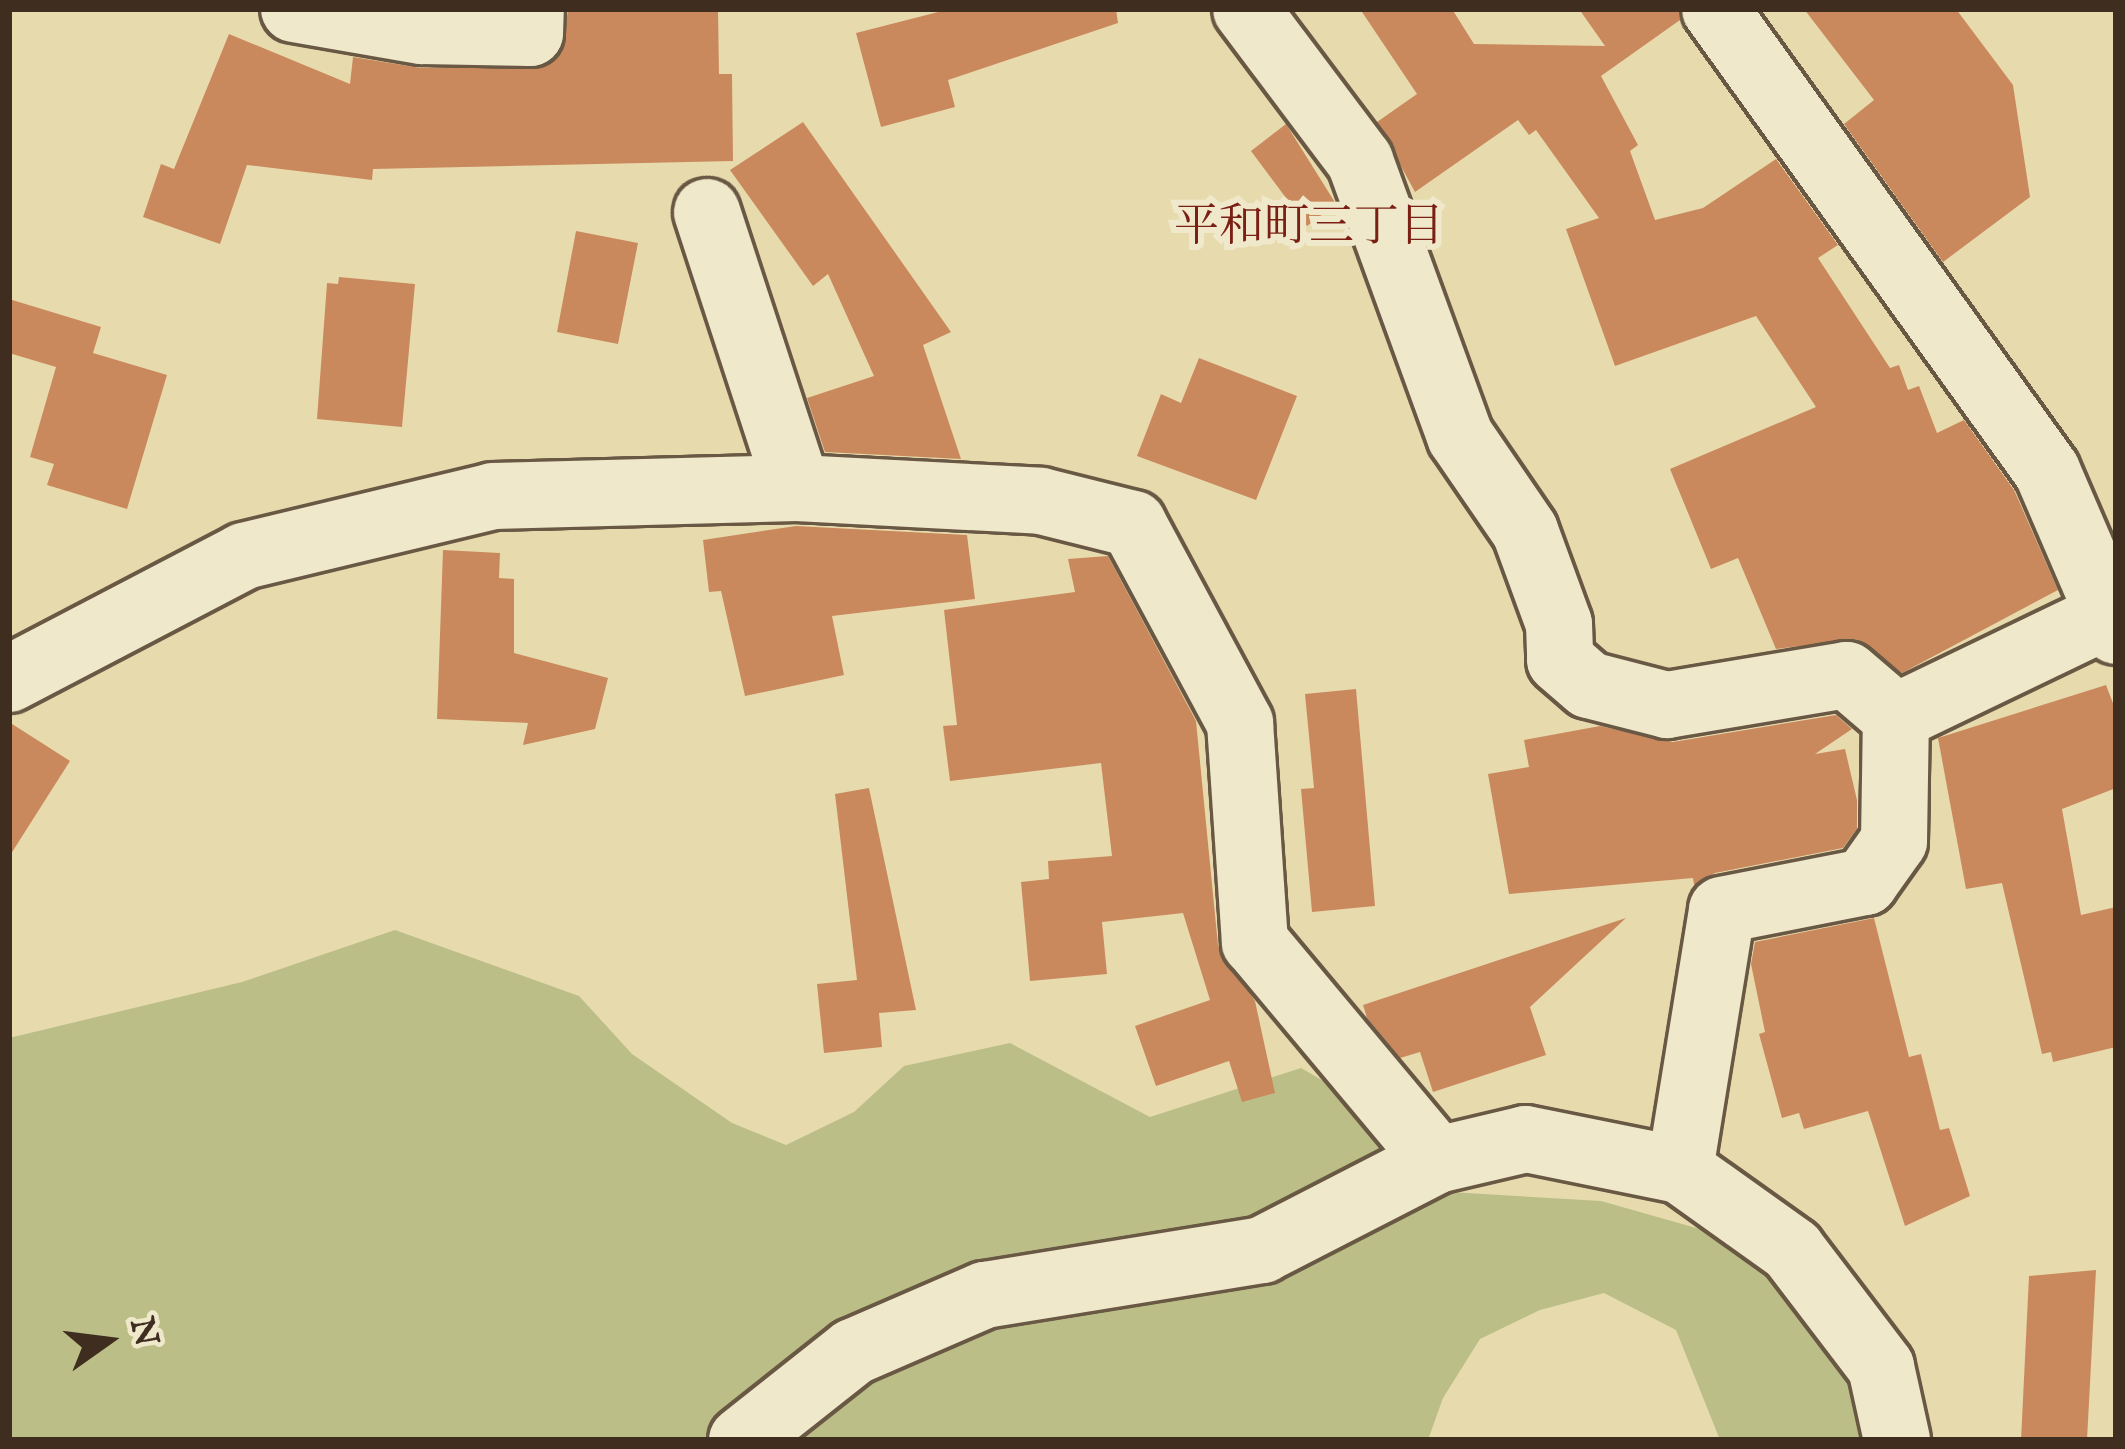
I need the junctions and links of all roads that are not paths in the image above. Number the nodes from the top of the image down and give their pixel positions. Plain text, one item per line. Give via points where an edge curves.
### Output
1 (294, 9) edge
2 (531, 9) edge
3 (1246, 9) edge
4 (1715, 9) edge
5 (706, 212) dead end
6 (797, 488) junction
7 (2114, 619) edge
8 (9, 679) edge
9 (1896, 717) junction
10 (1437, 1160) junction
11 (1681, 1170) junction
12 (742, 1440) edge
13 (1897, 1440) edge

1 - 2 street via 422,31 530,33
3 - 9 street via 1360,161 1460,436 1525,531 1558,624 1560,660 1589,685 1667,705 1846,675
4 - 7 street via 2047,471
5 - 6 street
6 - 8 street via 493,496 244,556
6 - 10 street via 1041,501 1133,524 1240,723 1255,942
7 - 9 street
9 - 11 street via 1894,841 1864,882 1722,910
10 - 11 street via 1526,1139
10 - 12 street via 1262,1250 985,1295 853,1352
11 - 13 street via 1792,1250 1881,1366

